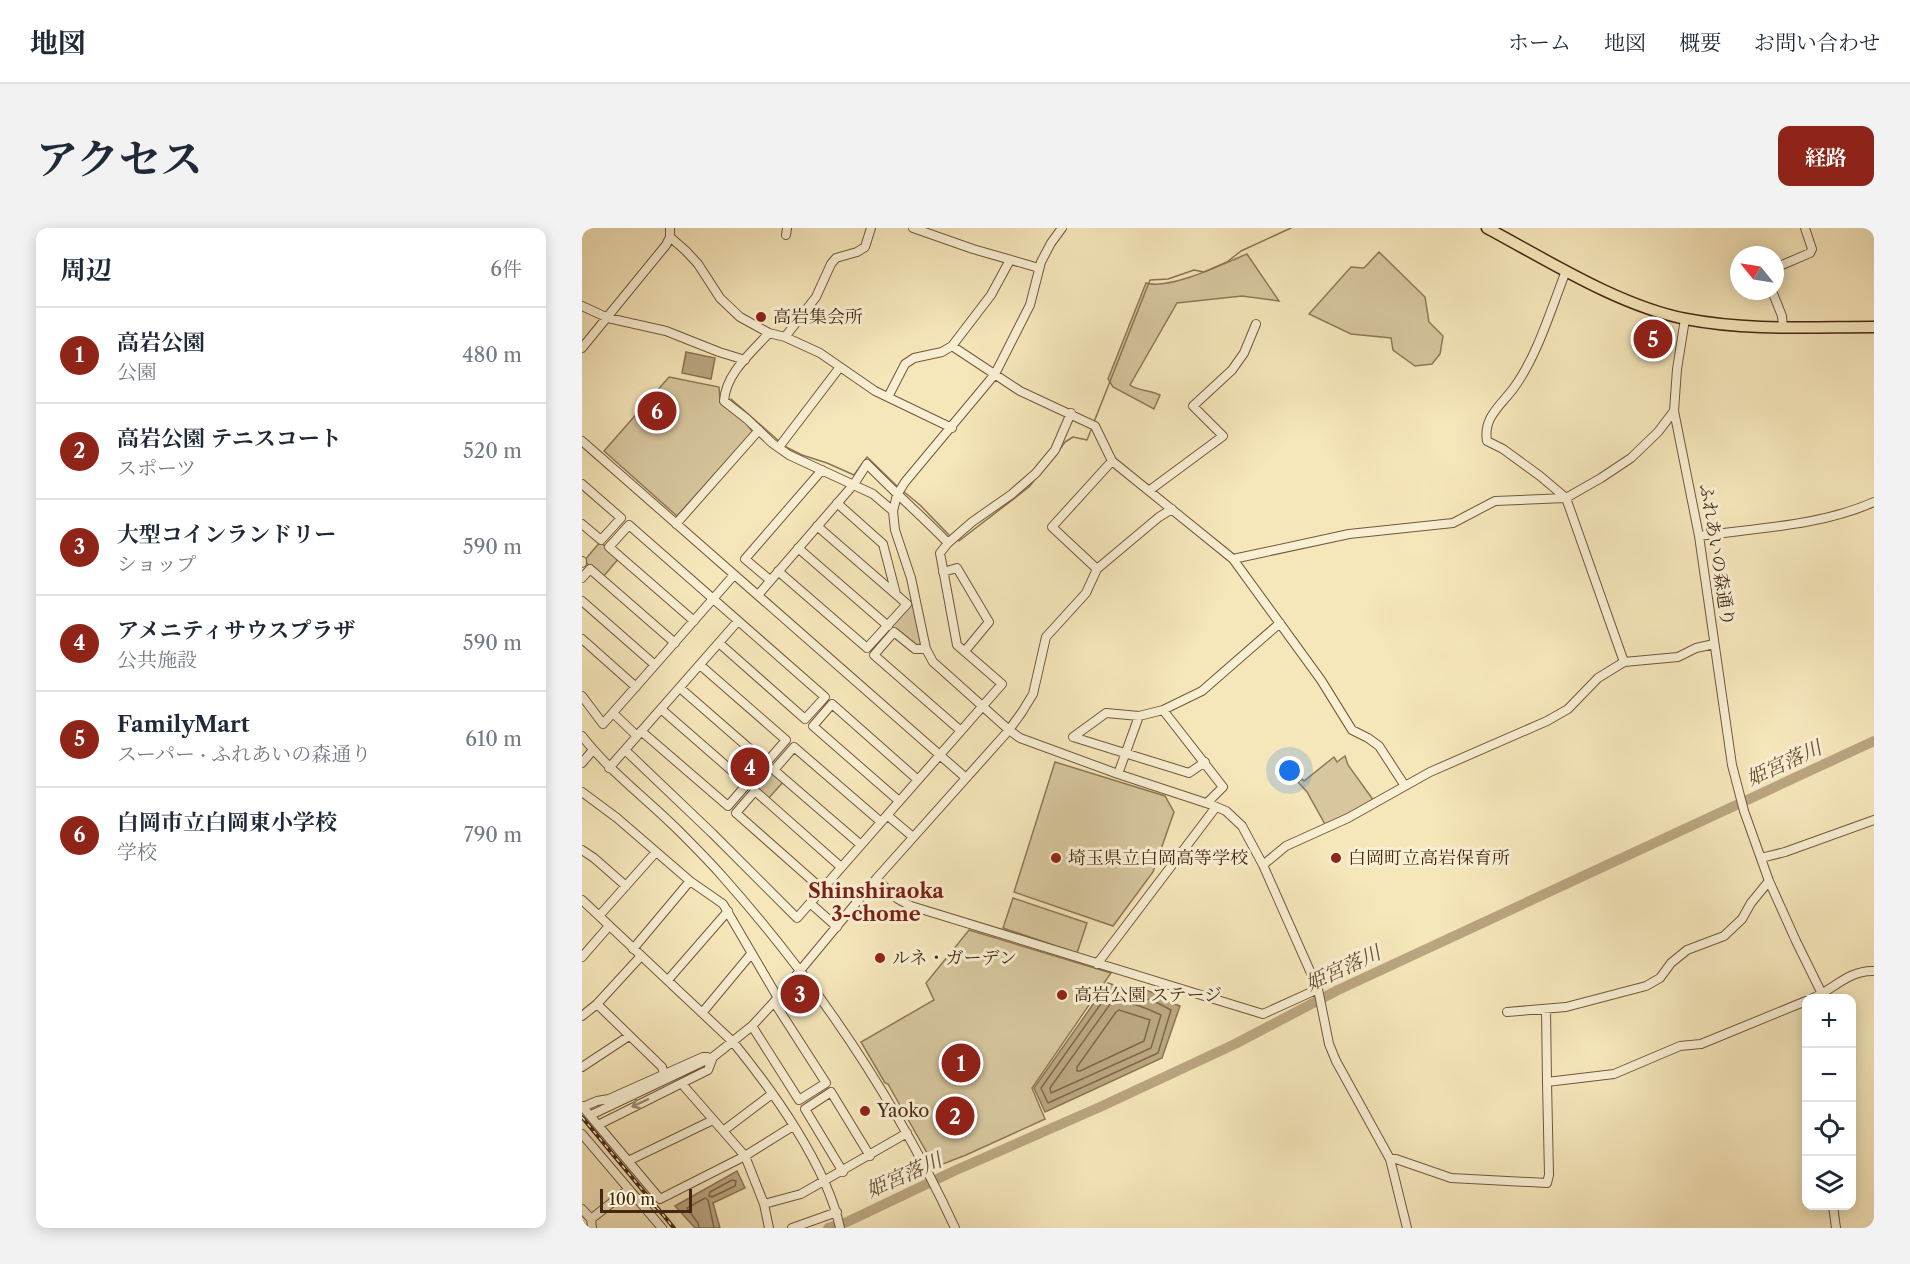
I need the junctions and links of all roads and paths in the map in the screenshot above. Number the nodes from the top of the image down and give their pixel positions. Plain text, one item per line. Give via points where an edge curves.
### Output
1 (870, 228) edge
2 (913, 228) edge
3 (1062, 228) edge
4 (1486, 228) edge
5 (1804, 228) edge
6 (670, 233) edge
7 (1010, 260) junction
8 (1784, 264) edge
9 (1039, 268) junction
10 (1566, 271) junction
11 (1776, 300) edge
12 (582, 306) edge
13 (608, 318) junction
14 (1685, 319) junction
15 (1256, 324) dead end
16 (1783, 327) junction
17 (1874, 327) edge
18 (769, 333) junction
19 (785, 337) junction
20 (952, 346) junction
21 (582, 348) edge
22 (745, 360) junction
23 (840, 367) junction
24 (995, 374) junction
25 (888, 397) junction
26 (1674, 411) junction
27 (1071, 413) junction
28 (952, 428) junction
29 (759, 430) junction
30 (582, 441) edge
31 (779, 447) junction
32 (1112, 461) junction
33 (822, 470) junction
34 (582, 484) edge
35 (854, 484) junction
36 (1150, 490) junction
37 (897, 495) junction
38 (1566, 498) junction
39 (1874, 502) edge
40 (837, 503) junction
41 (1172, 509) junction
42 (893, 511) junction
43 (582, 524) edge
44 (676, 524) junction
45 (817, 526) junction
46 (1699, 536) junction
47 (948, 543) junction
48 (798, 548) junction
49 (1233, 559) junction
50 (1097, 569) junction
51 (778, 571) junction
52 (943, 572) junction
53 (734, 575) junction
54 (582, 578) edge
55 (770, 580) junction
56 (896, 594) junction
57 (758, 595) junction
58 (713, 599) junction
59 (582, 601) edge
60 (694, 621) junction
61 (738, 621) junction
62 (1280, 623) junction
63 (888, 626) junction
64 (582, 639) edge
65 (675, 643) junction
66 (719, 644) junction
67 (1714, 644) junction
68 (926, 649) junction
69 (965, 651) junction
70 (1624, 662) junction
71 (656, 665) junction
72 (700, 665) junction
73 (636, 687) junction
74 (680, 688) junction
75 (582, 696) edge
76 (982, 707) junction
77 (661, 709) junction
78 (1163, 710) junction
79 (613, 713) junction
80 (1139, 716) junction
81 (1009, 730) junction
82 (961, 731) junction
83 (639, 734) junction
84 (582, 736) edge
85 (593, 750) junction
86 (625, 750) junction
87 (940, 754) junction
88 (1126, 754) junction
89 (1204, 762) junction
90 (582, 763) edge
91 (609, 768) junction
92 (1119, 774) junction
93 (966, 778) junction
94 (918, 780) junction
95 (1406, 786) junction
96 (582, 792) edge
97 (899, 801) junction
98 (1207, 803) junction
99 (1216, 807) junction
100 (884, 819) junction
101 (1874, 820) edge
102 (913, 837) junction
103 (861, 845) junction
104 (582, 850) edge
105 (656, 852) junction
106 (1761, 858) junction
107 (1263, 865) junction
108 (841, 867) junction
109 (876, 879) junction
110 (690, 881) junction
111 (1769, 882) junction
112 (626, 885) junction
113 (822, 889) junction
114 (582, 900) edge
115 (810, 903) junction
116 (728, 911) junction
117 (599, 916) junction
118 (609, 926) junction
119 (837, 927) junction
120 (633, 949) junction
121 (751, 954) junction
122 (641, 956) junction
123 (582, 957) edge
124 (1097, 964) junction
125 (800, 969) junction
126 (1874, 971) edge
127 (668, 980) junction
128 (1318, 989) junction
129 (1822, 994) edge
130 (1826, 994) edge
131 (776, 1000) junction
132 (1802, 1003) edge
133 (597, 1004) junction
134 (1546, 1009) junction
135 (1507, 1012) dead end
136 (702, 1013) junction
137 (582, 1016) edge
138 (752, 1026) junction
139 (629, 1036) junction
140 (733, 1042) junction
141 (713, 1057) junction
142 (582, 1067) edge
143 (664, 1074) junction
144 (1547, 1082) junction
145 (682, 1084) junction
146 (772, 1094) junction
147 (583, 1107) edge
148 (593, 1114) dead end
149 (713, 1120) junction
150 (598, 1125) junction
151 (793, 1126) junction
152 (723, 1131) junction
153 (907, 1133) junction
154 (582, 1134) edge
155 (745, 1156) junction
156 (870, 1156) junction
157 (1390, 1159) junction
158 (628, 1161) junction
159 (843, 1172) junction
160 (825, 1182) junction
161 (629, 1189) junction
162 (764, 1204) junction
163 (582, 1209) edge
164 (1834, 1210) edge
165 (837, 1212) junction
166 (591, 1223) edge
167 (662, 1228) edge
168 (768, 1228) edge
169 (792, 1228) edge
170 (840, 1228) edge
171 (955, 1228) edge
172 (1407, 1228) edge
173 (1836, 1228) edge

1 - 19 street via 865,247 836,258 831,264 816,297
2 - 7 street
3 - 9 street
4 - 10 main road
5 - 8 street via 1812,244 1810,253
6 - 13 street
6 - 18 street via 698,264 720,298 740,317
7 - 9 street
7 - 20 street via 991,296
9 - 24 street via 1030,305
10 - 14 main road via 1625,300
10 - 38 street via 1529,362 1514,388 1490,415 1486,432 1487,441
11 - 16 street
12 - 13 street
13 - 21 street
13 - 22 street via 666,331
14 - 16 main road via 1744,327
14 - 26 street, ふれあいの森通り
15 - 36 street via 1232,370 1193,406 1222,436
16 - 17 main road
18 - 19 street
18 - 22 street
19 - 23 street
20 - 24 street
20 - 25 street via 905,364
22 - 29 street via 729,380 724,401
23 - 25 street
23 - 31 street
24 - 27 street via 1020,392
24 - 28 street
25 - 28 street
26 - 38 street via 1630,458
26 - 46 street, ふれあいの森通り
27 - 32 street via 1095,426
27 - 47 street via 1055,450 1036,473
28 - 37 street
29 - 31 street
29 - 44 street
30 - 44 street
31 - 33 street
32 - 36 street
32 - 50 street via 1052,526
33 - 35 street
33 - 55 street via 745,559
34 - 43 street via 621,518 601,540
35 - 37 street via 867,465
35 - 40 street
35 - 42 street
36 - 41 street
37 - 42 street
37 - 47 street
38 - 49 street via 1495,501 1454,523 1349,534
38 - 70 street
39 - 46 street via 1850,513
40 - 45 street
40 - 56 street via 883,544
41 - 49 street
41 - 50 street
42 - 68 street
44 - 53 street
45 - 48 street
45 - 56 street
46 - 67 street, ふれあいの森通り
47 - 52 street via 939,553
48 - 51 street
48 - 63 street
49 - 62 street
50 - 81 street via 1086,593 1046,637 1033,694
51 - 55 street
51 - 63 street via 867,648
52 - 69 street via 957,645
52 - 69 street via 957,568 989,622
53 - 57 street
53 - 58 street
54 - 65 street via 590,569
55 - 57 street
56 - 63 street via 907,604
57 - 87 street
58 - 60 street
58 - 60 street via 628,525 609,547
58 - 61 street
59 - 71 street
60 - 65 street
61 - 66 street
61 - 66 street via 825,697 805,719
62 - 78 street via 1202,691
62 - 95 street via 1352,730 1379,746
64 - 73 street
65 - 71 street
66 - 72 street
67 - 70 street via 1677,657
67 - 106 street, ふれあいの森通り via 1732,765
68 - 76 street via 933,662
68 - 82 street via 915,649 894,632 874,655
69 - 76 street via 1002,684
70 - 95 street via 1598,678 1568,709 1547,721
71 - 73 street
72 - 74 street
72 - 74 street via 786,740 766,763
73 - 79 street
74 - 77 street
75 - 79 street via 603,724
76 - 81 street
76 - 82 street
77 - 83 street
77 - 83 street via 747,784 728,806
78 - 80 street
78 - 89 street
79 - 83 street
80 - 88 street
80 - 88 street via 1106,713 1073,737
81 - 92 street via 1020,738
81 - 93 street
82 - 87 street
83 - 86 street
84 - 85 street
85 - 90 street
85 - 91 street
86 - 91 street
86 - 115 street via 796,918
87 - 93 street
87 - 94 street
88 - 89 street via 1189,773
88 - 92 street
89 - 98 street via 1223,787
91 - 125 street via 716,869
92 - 98 street
93 - 102 street
94 - 97 street
94 - 97 street via 832,704 813,726
95 - 107 street via 1337,824 1286,846
96 - 105 street
97 - 100 street
98 - 99 street
99 - 107 street via 1242,826
99 - 124 street
100 - 102 street
100 - 103 street
100 - 103 street via 794,747 774,770
101 - 106 street
102 - 109 street
103 - 108 street
104 - 112 street
105 - 110 street
105 - 112 street
106 - 111 street
107 - 128 street
108 - 113 street
108 - 113 street via 755,791 736,813
109 - 119 street
109 - 124 street via 911,906
110 - 116 street
110 - 120 street
111 - 129 street
111 - 134 street via 1724,936 1687,950 1660,978 1646,986
112 - 117 street
113 - 115 street
114 - 117 street
115 - 119 street
116 - 121 street
116 - 127 street
117 - 118 street
118 - 120 street
118 - 123 street
119 - 125 street
120 - 122 street
121 - 131 street
121 - 136 street
122 - 127 street
122 - 133 street
124 - 128 street via 1263,1014
125 - 131 street
125 - 153 street via 867,1065
126 - 130 street via 1854,973
127 - 136 street
128 - 157 street via 1336,1061
131 - 138 street
131 - 138 street via 826,1083 799,1100
132 - 144 street via 1614,1074
133 - 137 street
133 - 139 street
134 - 135 street
134 - 144 street
136 - 140 street
138 - 140 street
139 - 142 street
139 - 143 street via 662,1067
140 - 141 street
140 - 146 street
141 - 143 street via 703,1057
141 - 145 street via 708,1070
141 - 148 street
143 - 147 street
144 - 157 street via 1547,1183 1451,1178
145 - 149 street
145 -> 150 street
146 - 151 street
146 - 152 street
147 - 150 street
149 - 152 street
149 - 158 street
150 - 158 street
151 - 155 street
151 - 160 street
152 - 155 street
153 - 156 street
153 - 171 street
154 - 161 street
155 - 158 street via 660,1199
155 - 162 street
156 - 159 street
156 - 159 street via 831,1092 805,1109
157 - 172 street
159 - 160 street
160 - 162 street via 801,1194
160 - 165 street
161 - 166 street
161 - 167 street
162 - 168 street
163 - 166 street
164 - 173 street
165 - 169 street
165 - 170 street

